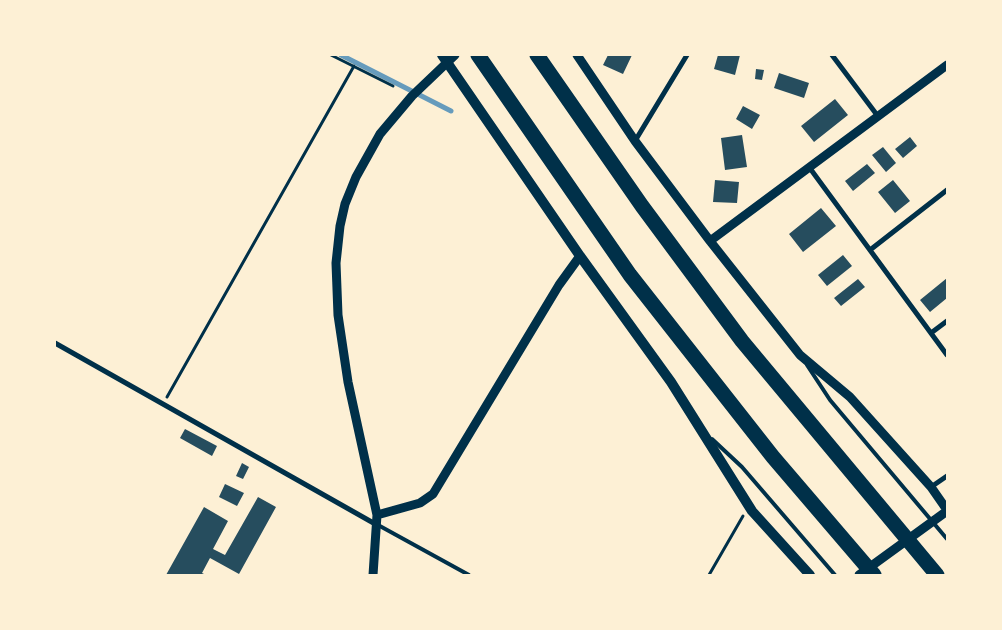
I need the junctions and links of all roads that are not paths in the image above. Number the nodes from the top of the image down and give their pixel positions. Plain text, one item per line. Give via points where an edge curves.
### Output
1 (442, 55) edge
2 (456, 55) edge
3 (478, 55) edge
4 (537, 55) edge
5 (577, 55) edge
6 (687, 55) edge
7 (832, 55) edge
8 (947, 65) edge
9 (877, 116) junction
10 (635, 141) junction
11 (809, 167) junction
12 (947, 190) edge
13 (710, 241) junction
14 (870, 250) junction
15 (580, 256) junction
16 (947, 321) edge
17 (931, 333) junction
18 (55, 343) edge
19 (800, 355) junction
20 (947, 355) edge
21 (702, 431) junction
22 (947, 476) edge
23 (931, 488) junction
24 (947, 511) edge
25 (377, 515) junction
26 (378, 525) junction
27 (947, 539) edge
28 (373, 575) edge
29 (469, 575) edge
30 (810, 575) edge
31 (835, 575) edge
32 (859, 575) edge
33 (874, 575) edge
34 (937, 575) edge

1 - 15 main road
2 - 25 street via 397,112 367,155 345,204 336,263 338,315 342,349
3 - 33 highway via 630,275 773,456
4 - 34 highway via 642,206 742,341
5 - 10 street
6 - 10 street
7 - 9 street
8 - 9 street
9 - 11 street
10 - 13 street
11 - 13 street
11 - 14 street
12 - 14 street
13 - 19 street
14 - 17 street
15 - 21 main road via 671,382
15 - 25 street via 559,285 434,494 420,503
16 - 17 street
17 - 20 street
18 - 26 street
19 - 23 street via 850,397
19 - 27 lane via 830,400
21 - 30 main road via 752,511
21 - 31 lane via 742,467
22 - 23 street
23 - 24 street
24 - 32 street
25 - 26 street
26 - 28 street
26 - 29 lane

